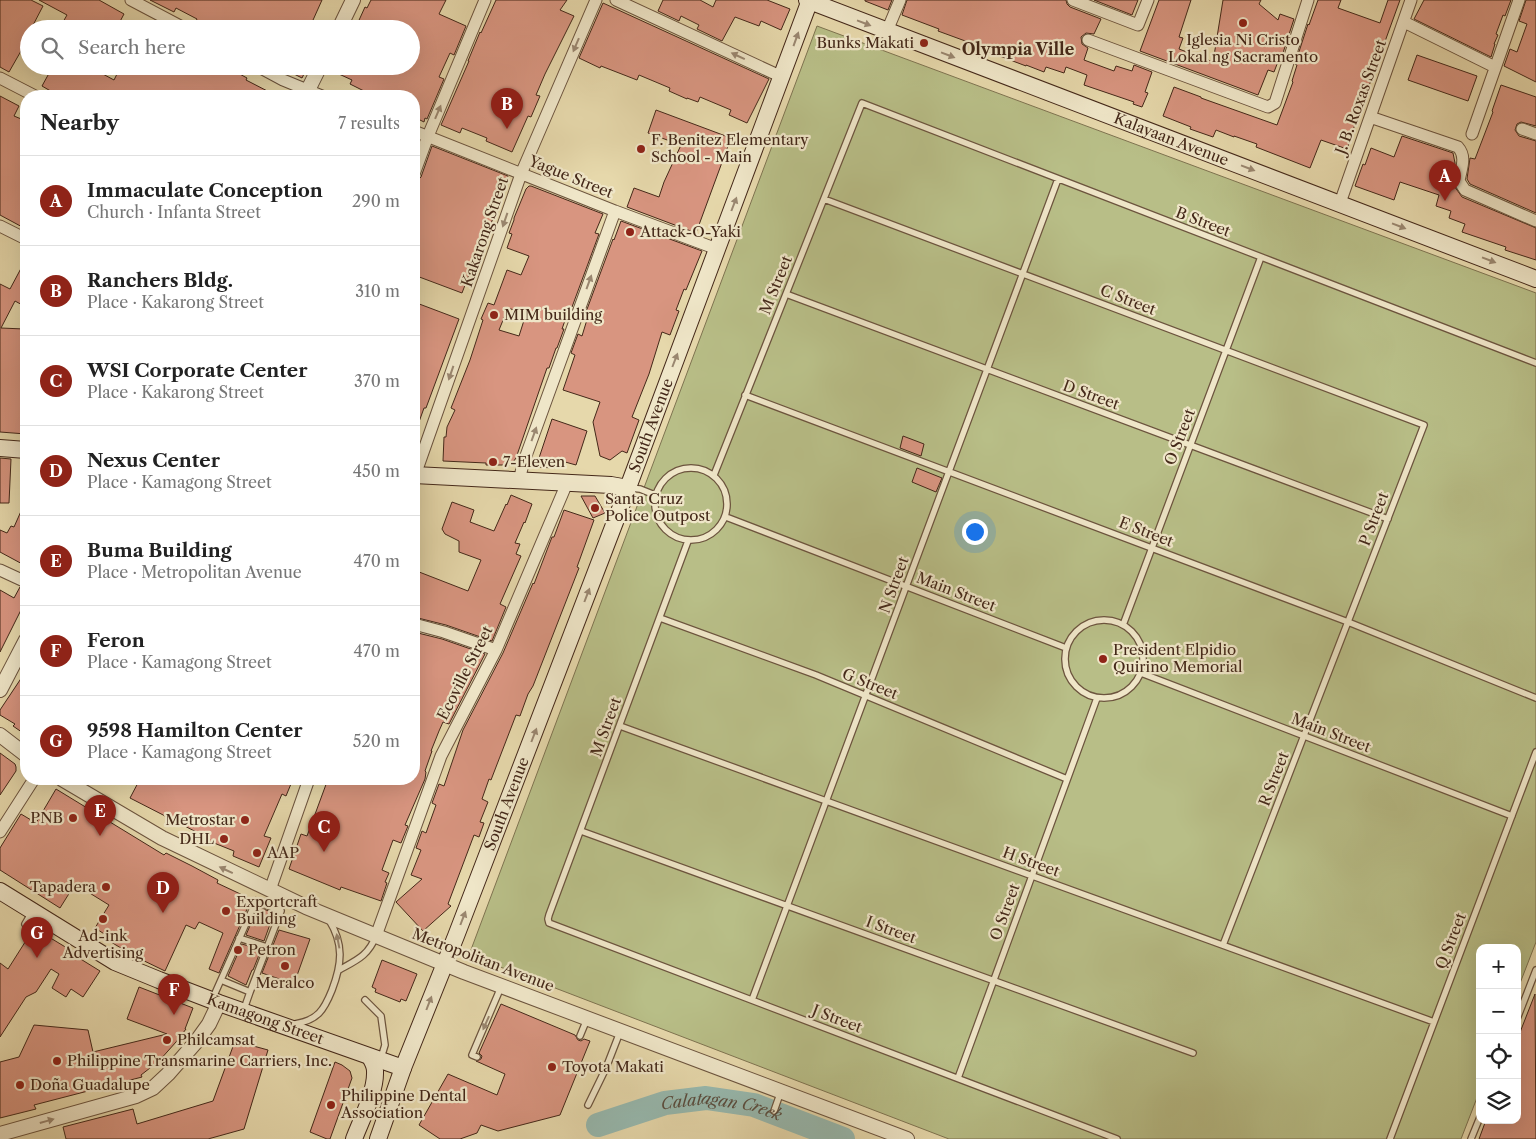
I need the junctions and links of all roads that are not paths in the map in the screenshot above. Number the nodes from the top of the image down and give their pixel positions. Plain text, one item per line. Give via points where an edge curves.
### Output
1 (131, 0) edge
2 (353, 0) edge
3 (485, 0) edge
4 (596, 0) edge
5 (616, 0) edge
6 (809, 0) edge
7 (900, 0) edge
8 (1073, 0) edge
9 (1148, 0) edge
10 (1308, 0) edge
11 (1411, 0) edge
12 (1519, 0) edge
13 (169, 20) edge
14 (343, 20) edge
15 (1404, 22) junction
16 (886, 31) junction
17 (1088, 40) dead end
18 (1494, 67) junction
19 (273, 75) edge
20 (315, 75) edge
21 (782, 77) junction
22 (0, 78) edge
23 (23, 90) edge
24 (301, 90) edge
25 (308, 90) edge
26 (862, 103) joint
27 (1370, 117) junction
28 (1522, 129) dead end
29 (420, 133) edge
30 (1472, 134) dead end
31 (1536, 134) edge
32 (428, 136) junction
33 (420, 158) edge
34 (521, 174) junction
35 (1058, 179) junction
36 (824, 199) junction
37 (1340, 203) junction
38 (615, 211) junction
39 (1536, 221) edge
40 (0, 226) edge
41 (20, 237) edge
42 (717, 250) junction
43 (1261, 257) junction
44 (1023, 274) junction
45 (1536, 278) edge
46 (786, 294) junction
47 (1226, 350) junction
48 (1536, 363) edge
49 (988, 369) junction
50 (746, 395) junction
51 (1424, 425) joint
52 (1190, 445) junction
53 (0, 448) edge
54 (20, 450) edge
55 (420, 459) edge
56 (949, 472) junction
57 (714, 475) junction
58 (420, 476) edge
59 (519, 481) junction
60 (567, 483) junction
61 (628, 488) junction
62 (656, 495) junction
63 (726, 517) junction
64 (1388, 519) junction
65 (688, 541) junction
66 (1152, 548) junction
67 (0, 570) edge
68 (20, 579) edge
69 (906, 587) junction
70 (660, 618) junction
71 (1348, 622) junction
72 (1123, 625) junction
73 (420, 626) edge
74 (1066, 648) junction
75 (496, 650) junction
76 (20, 652) edge
77 (1140, 673) junction
78 (0, 690) edge
79 (866, 696) junction
80 (1097, 698) junction
81 (1536, 698) edge
82 (620, 726) junction
83 (0, 735) edge
84 (1304, 736) junction
85 (20, 750) edge
86 (1536, 752) edge
87 (1067, 779) junction
88 (30, 785) edge
89 (72, 785) edge
90 (307, 785) edge
91 (826, 801) junction
92 (1512, 816) junction
93 (581, 831) junction
94 (0, 832) edge
95 (1032, 876) junction
96 (270, 890) junction
97 (0, 891) edge
98 (265, 905) junction
99 (787, 906) junction
100 (327, 916) junction
101 (548, 921) joint
102 (376, 936) junction
103 (240, 938) junction
104 (1223, 945) junction
105 (267, 947) junction
106 (445, 963) junction
107 (339, 970) junction
108 (1536, 970) edge
109 (221, 980) junction
110 (994, 981) junction
111 (502, 986) junction
112 (250, 992) junction
113 (365, 1000) dead end
114 (752, 1000) junction
115 (216, 1002) junction
116 (1521, 1009) edge
117 (243, 1011) junction
118 (587, 1019) junction
119 (1434, 1022) junction
120 (284, 1026) junction
121 (621, 1030) junction
122 (580, 1036) dead end
123 (1193, 1053) dead end
124 (375, 1058) junction
125 (477, 1058) dead end
126 (403, 1068) junction
127 (958, 1078) junction
128 (372, 1091) junction
129 (780, 1091) junction
130 (588, 1105) dead end
131 (774, 1110) dead end
132 (1477, 1124) edge
133 (0, 1134) edge
134 (354, 1139) edge
135 (378, 1139) edge
136 (907, 1139) edge
137 (1117, 1139) edge
138 (1390, 1139) edge
139 (1471, 1139) edge

1 - 13 street
2 - 14 street
32 -> 3 street
4 -> 34 street, Kakarong Street
21 -> 5 street
6 -> 16 main road, Kalayaan Avenue
21 -> 6 main road, South Avenue
7 - 16 street
8 - 9 street via 1138,25
10 - 17 street via 1274,103 1268,108
11 - 15 street, J. B. Roxas Street
12 - 18 street
15 - 18 street
15 - 27 street, J. B. Roxas Street
16 -> 37 main road, Kalayaan Avenue
18 - 30 street
19 - 24 street
20 - 25 street
42 -> 21 main road, South Avenue
22 - 23 street
26 - 35 lane, B Street
26 - 36 lane, M Street
27 - 37 street, J. B. Roxas Street
27 - 39 street via 1458,146 1463,154 1460,181 1466,190
28 - 31 street
29 - 32 street, Yague Street
32 - 33 street
32 - 34 street, Yague Street
34 - 38 street, Yague Street
34 -> 55 street, Kakarong Street
35 - 43 lane, B Street
35 - 44 lane, N Street
36 - 44 lane, C Street
36 - 46 lane, M Street
37 -> 45 main road, Kalayaan Avenue
38 - 42 street, Yague Street
59 -> 38 street
40 - 41 street
61 -> 42 main road, South Avenue
43 - 47 lane, O Street
43 - 48 lane, B Street
44 - 47 lane, C Street
44 - 49 lane, N Street
46 - 49 lane, D Street
46 - 50 lane, M Street
47 - 51 lane, C Street
47 - 52 lane, O Street
49 - 52 lane, D Street
49 - 56 lane, N Street
50 - 56 lane, E Street
50 - 57 lane, M Street
51 - 64 lane, P Street
52 - 64 lane, D Street
52 - 66 lane, O Street
53 - 54 main road
56 - 66 lane, E Street
56 - 69 lane, N Street
57 - 62 lane via 691,468 679,470 660,484
57 - 63 lane via 726,494
58 - 59 main road
59 - 60 main road
60 - 61 main road
60 - 75 street, Ecoville Street
61 - 62 lane
106 -> 61 main road, South Avenue
62 - 65 lane via 654,506 661,525 668,533
63 - 65 lane via 711,535
63 - 69 lane, Main Street
64 - 71 lane, P Street
65 - 70 lane, M Street
66 - 71 lane, E Street
66 - 72 lane, O Street
67 - 68 street
69 - 74 lane, Main Street
69 - 79 lane, N Street
70 - 79 lane, G Street
70 - 82 lane, M Street
71 - 81 lane, E Street
71 - 84 lane, R Street
72 - 74 lane via 1106,620 1089,623 1075,632
72 - 77 lane via 1134,634 1140,646 1143,659
73 - 75 street
74 - 80 lane via 1064,658 1070,680
75 - 102 street, Ecoville Street via 441,756
76 - 78 street
77 - 80 lane via 1128,690 1113,697
77 - 84 lane, Main Street
79 - 87 lane, G Street
79 - 91 lane, N Street
80 - 87 lane, O Street
82 - 91 lane, H Street
82 - 93 lane, M Street
83 - 85 street
84 - 92 lane, Main Street
84 - 104 lane, R Street
86 - 92 lane, Q Street
87 - 95 lane, O Street
88 - 94 street
96 -> 89 street, Metropolitan Avenue via 162,838
90 - 96 street
91 - 95 lane, H Street
91 - 99 lane, N Street
92 - 119 lane, Q Street
93 - 99 lane, I Street
93 - 101 lane, M Street
95 - 104 lane, H Street
95 - 110 lane, O Street
96 - 98 lane
96 - 100 street, Metropolitan Avenue
97 - 115 main road, Kamagong Street via 29,918 116,962
98 - 103 lane via 256,901
98 - 105 lane via 281,911
99 - 110 lane, I Street
99 - 114 lane, N Street
100 - 102 street, Metropolitan Avenue
107 -> 100 lane via 340,948 336,931
101 - 114 lane, J Street
102 - 106 street, Metropolitan Avenue
102 - 107 lane via 364,956
103 - 105 lane
103 - 109 lane
104 - 119 lane, H Street
105 - 112 lane
106 - 111 street, Metropolitan Avenue
126 -> 106 main road, South Avenue
107 - 120 lane via 327,1003 318,1015 307,1022
108 - 116 lane
109 - 112 lane
109 - 115 lane
110 - 123 lane, I Street
110 - 127 lane, O Street
111 - 118 street, Metropolitan Avenue
111 -> 125 lane via 472,1055
112 - 117 lane
113 - 124 lane via 381,1016 385,1045
114 - 127 lane, J Street
115 - 117 main road, Kamagong Street
133 -> 115 street via 136,1096 153,1088 196,1042 209,1024
117 - 120 main road, Kamagong Street
118 - 121 street, Metropolitan Avenue
118 - 122 lane
119 - 138 lane, Q Street
120 - 124 main road, Kamagong Street
121 - 129 street, Metropolitan Avenue
121 - 130 lane
124 - 126 main road, Kamagong Street
124 - 128 main road
126 - 128 main road
126 - 135 main road, South Avenue
127 - 137 lane, J Street
128 - 134 main road
129 - 131 lane
129 - 136 street, Metropolitan Avenue
132 - 139 lane

